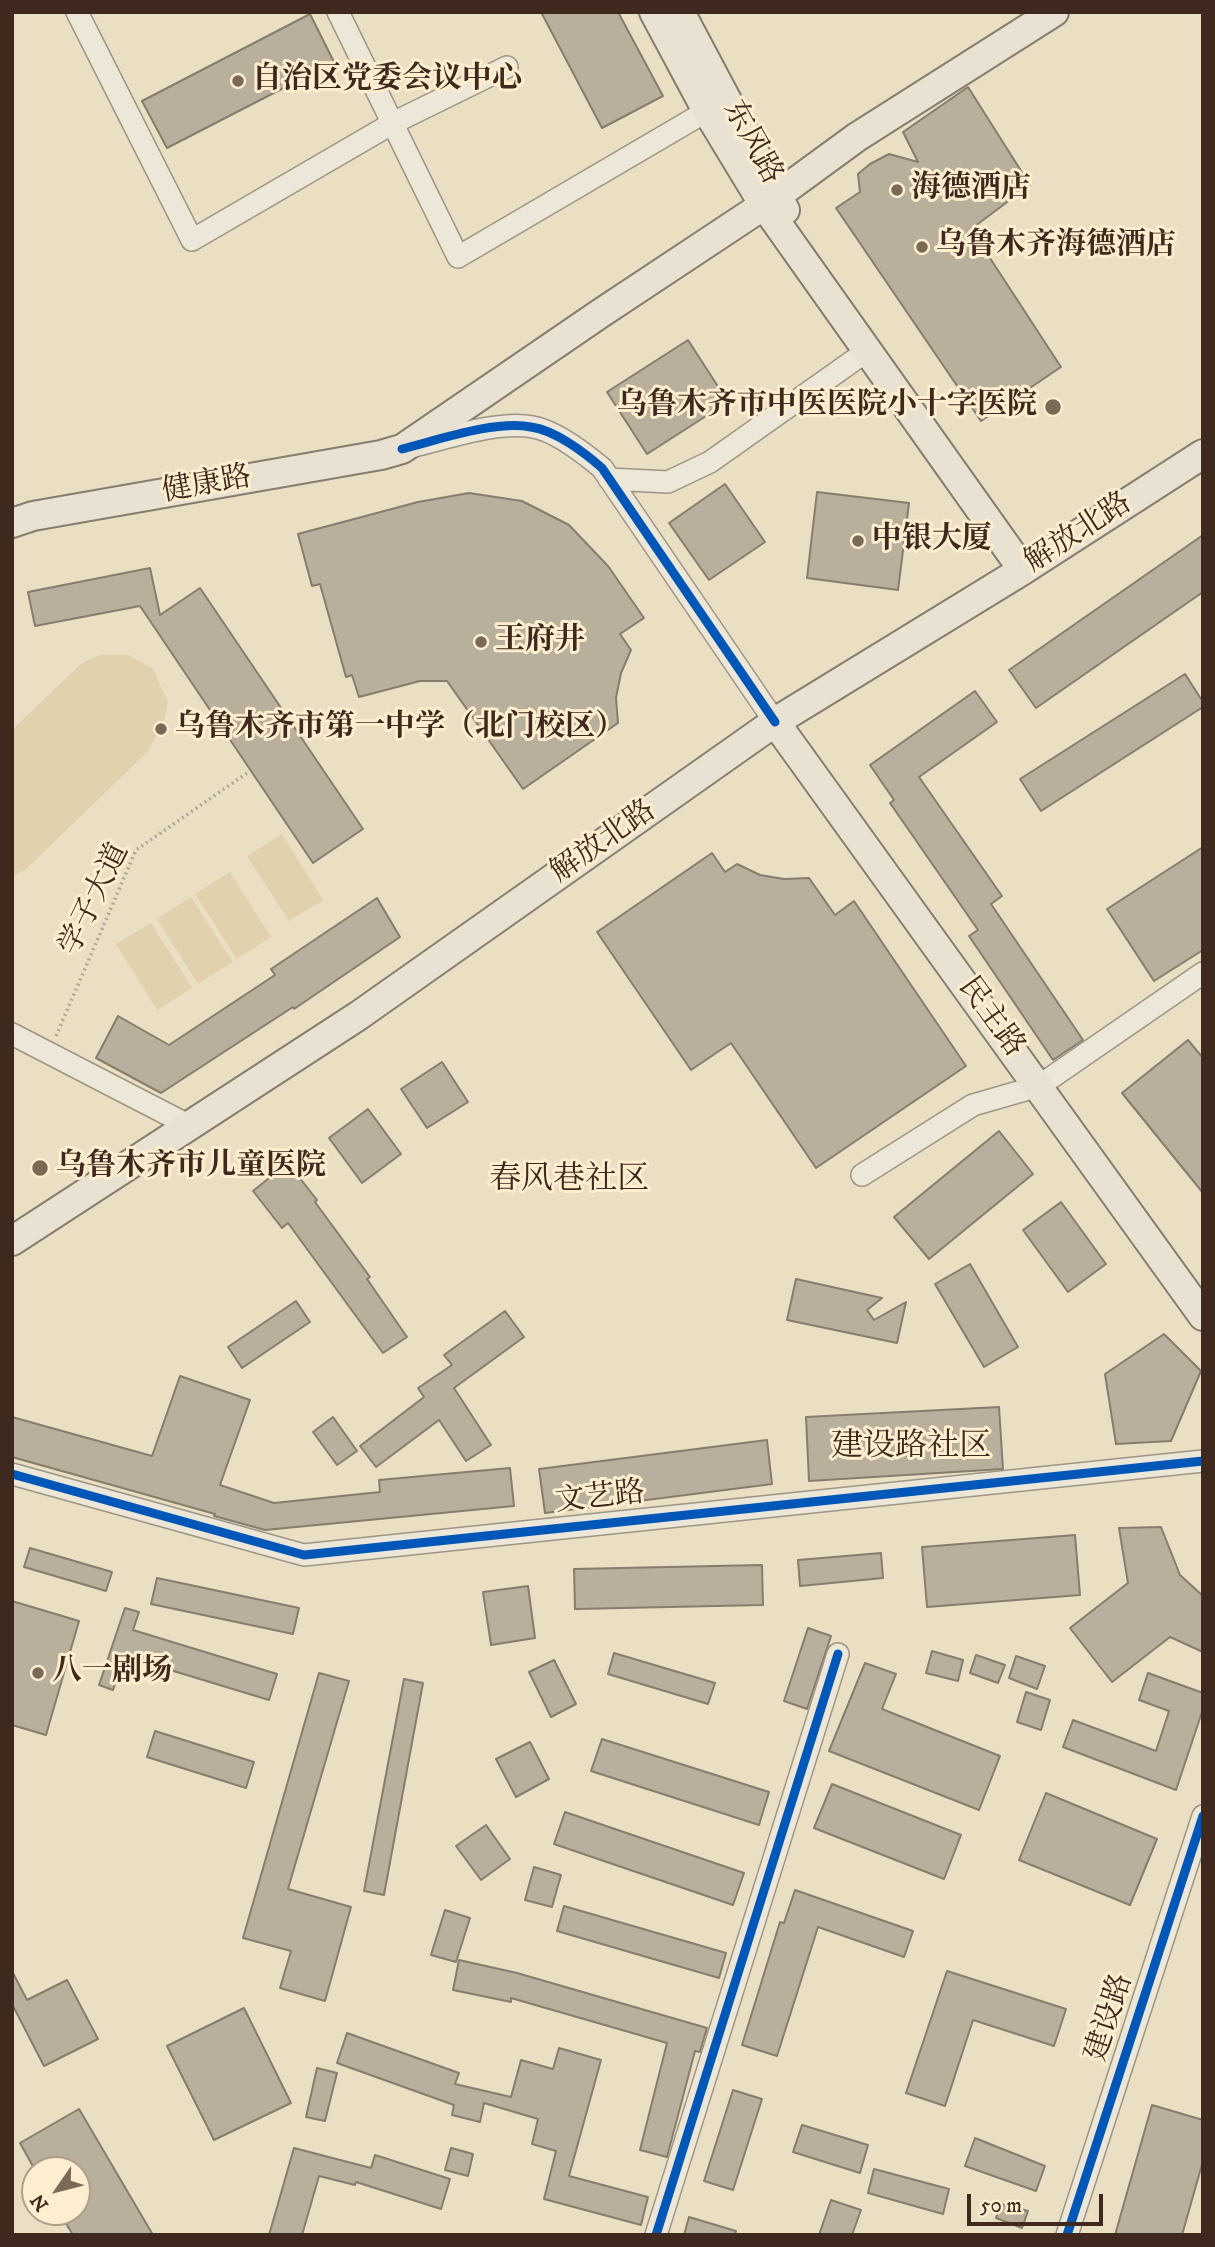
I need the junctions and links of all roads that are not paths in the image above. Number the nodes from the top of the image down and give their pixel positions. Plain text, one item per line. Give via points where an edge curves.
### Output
1 (77, 12) edge
2 (338, 12) edge
3 (654, 12) edge
4 (680, 12) edge
5 (1054, 12) edge
6 (507, 67) dead end
7 (707, 110) junction
8 (393, 123) junction
9 (771, 200) junction
10 (867, 351) junction
11 (402, 449) junction
12 (1203, 454) edge
13 (609, 479) junction
14 (12, 523) edge
15 (1023, 570) junction
16 (775, 722) junction
17 (1203, 973) edge
18 (12, 1034) edge
19 (1039, 1086) junction
20 (190, 1126) junction
21 (862, 1175) dead end
22 (12, 1241) edge
23 (1203, 1315) edge
24 (1203, 1461) edge
25 (12, 1474) edge
26 (838, 1654) dead end
27 (1203, 1816) edge
28 (656, 2235) edge
29 (1067, 2235) edge

1 - 8 street via 192,240
2 - 8 street
3 - 7 main road, 东风路
4 - 9 main road, 东风路
5 - 9 main road via 857,137
6 - 8 street
7 - 8 street via 458,257
7 - 9 main road, 东风路
9 - 10 main road via 814,276
9 - 11 main road
10 - 13 street via 710,462 668,482
10 - 15 main road
11 - 13 street via 467,432 533,426 582,452
11 - 14 main road, 健康路
12 - 15 main road, 解放北路
13 - 16 street
15 - 16 main road, 解放北路
16 - 19 main road, 民主路
16 - 20 main road, 解放北路 via 358,1016
17 - 19 street
18 - 20 street
19 - 21 street via 973,1105
19 - 23 main road, 民主路
20 - 22 main road, 解放北路
24 - 25 street, 文艺路 via 303,1555
26 - 28 street
27 - 29 street, 建设路

